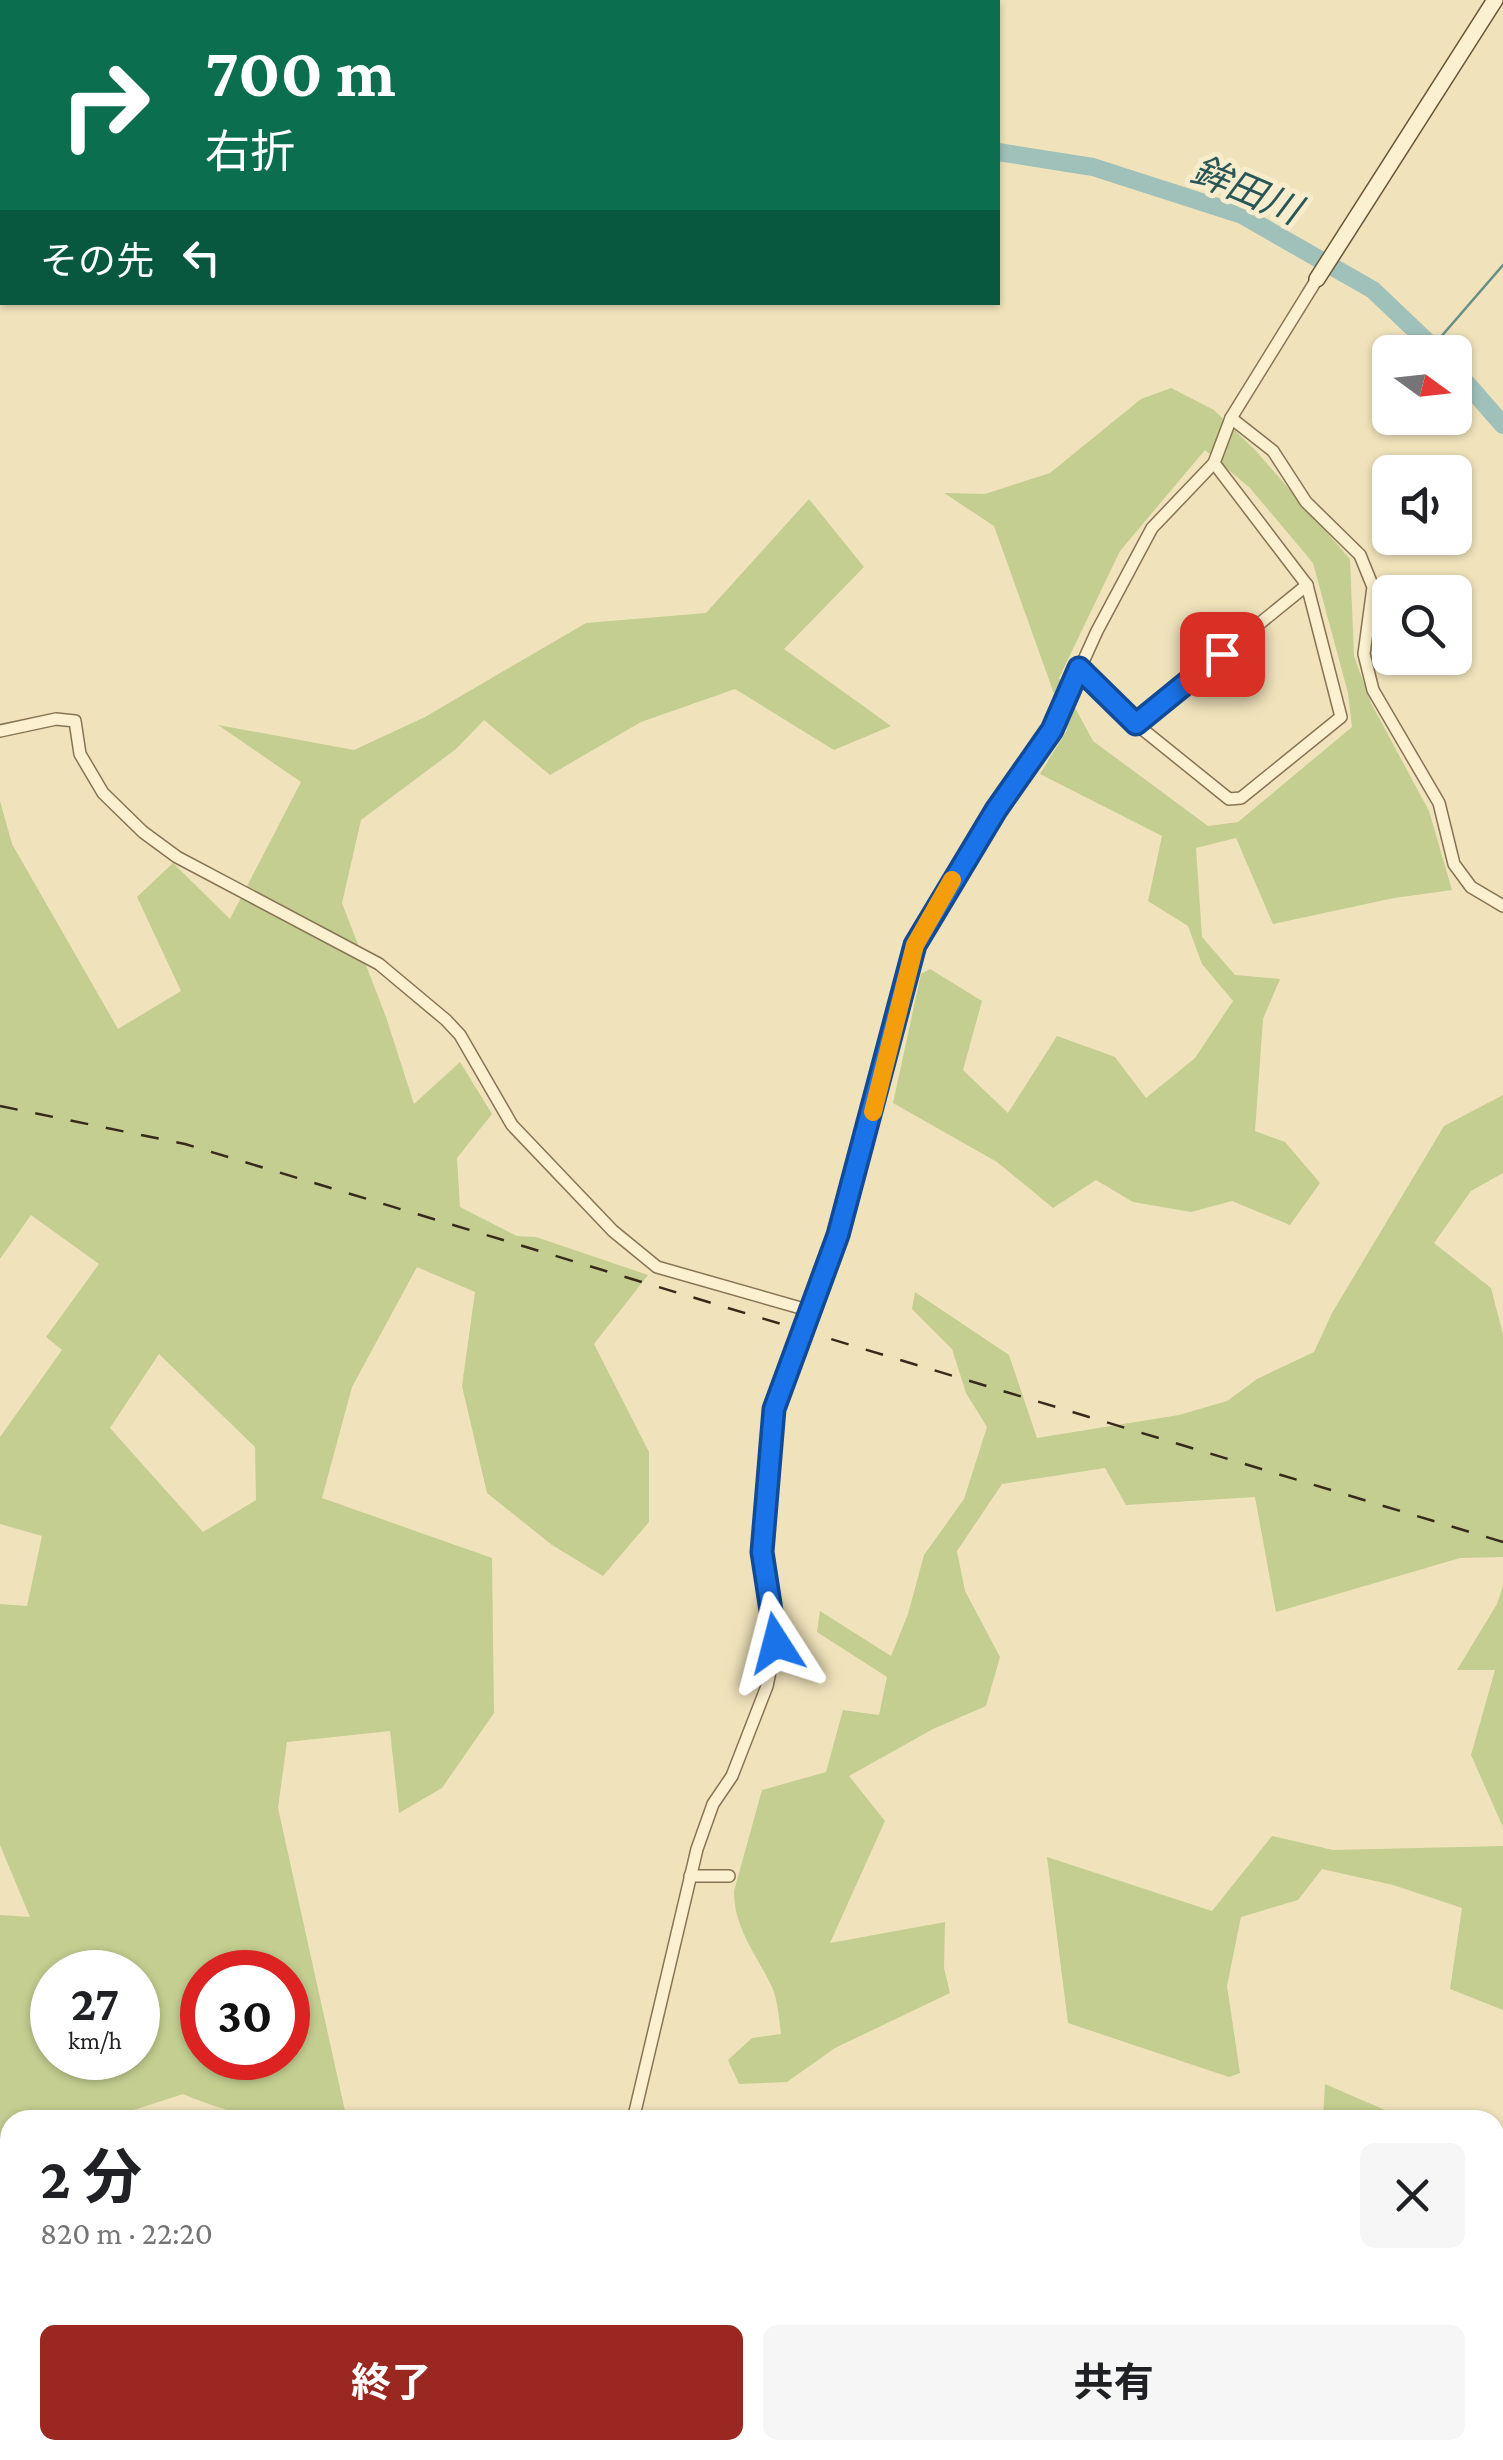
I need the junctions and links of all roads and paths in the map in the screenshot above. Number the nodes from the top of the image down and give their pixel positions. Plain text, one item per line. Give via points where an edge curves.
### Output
1 (1495, 0) edge
2 (1316, 279) joint
3 (1230, 418) junction
4 (1214, 463) junction
5 (1308, 585) junction
6 (1079, 668) junction
7 (1136, 724) junction
8 (0, 730) edge
9 (1503, 906) edge
10 (810, 1314) junction
11 (690, 1876) junction
12 (729, 1876) dead end
13 (635, 2110) edge

1 - 2 street
2 - 3 street
3 - 4 street
3 - 9 street via 1273,451 1306,502 1360,555 1373,587 1364,654 1373,690 1425,773 1454,864 1472,887
4 - 5 street
4 - 6 street via 1152,528
5 - 7 street
5 - 7 street via 1341,718 1241,798 1230,799
6 - 7 street
6 - 10 street via 1052,730 919,934 843,1218
8 - 10 street via 75,721 80,754 103,793 143,832 211,876 379,964 460,1035 512,1125 614,1232 657,1267
10 - 11 street, bridge via 774,1409 762,1552 776,1643 767,1686 732,1776 713,1804
11 - 12 street
11 - 13 street

